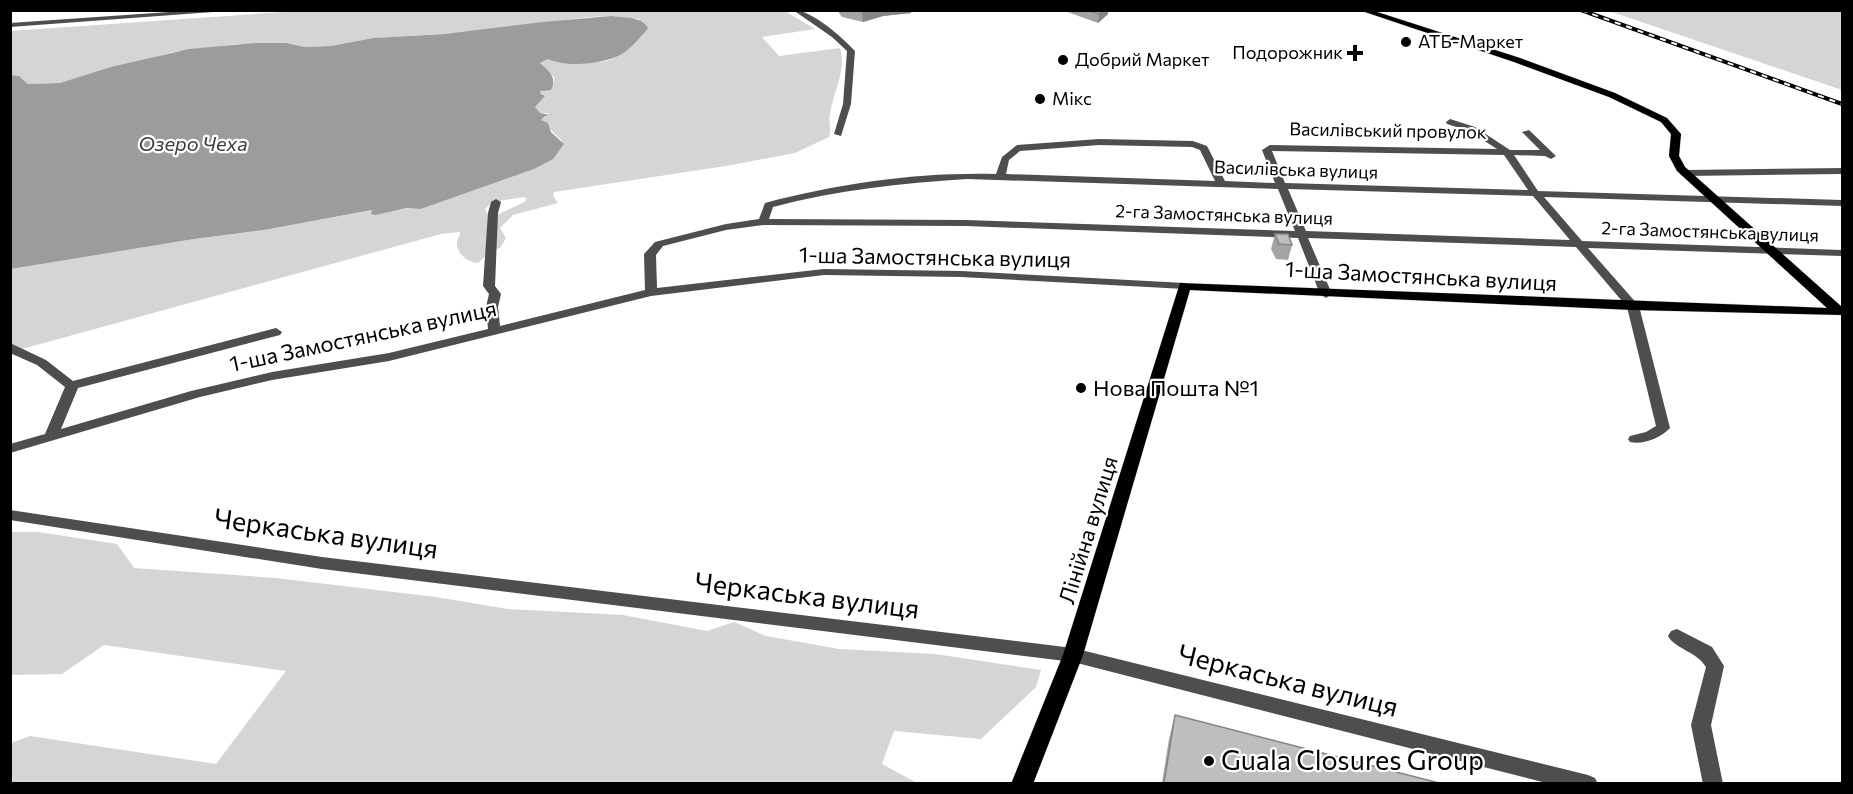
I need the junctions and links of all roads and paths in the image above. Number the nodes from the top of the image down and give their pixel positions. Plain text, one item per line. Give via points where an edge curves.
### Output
1 (237, 10) edge
2 (796, 10) edge
3 (1362, 10) edge
4 (10, 25) edge
5 (1450, 122) dead end
6 (1526, 132) dead end
7 (838, 134) dead end
8 (1507, 152) junction
9 (1842, 171) edge
10 (1685, 173) junction
11 (1000, 177) junction
12 (1222, 184) junction
13 (1281, 186) junction
14 (1536, 193) junction
15 (1713, 199) junction
16 (496, 202) dead end
17 (1842, 203) edge
18 (763, 222) junction
19 (1301, 235) junction
20 (1582, 245) junction
21 (1771, 250) junction
22 (1842, 253) edge
23 (1185, 286) junction
24 (651, 292) junction
25 (1326, 294) junction
26 (1633, 306) junction
27 (1841, 312) edge
28 (494, 331) junction
29 (276, 332) dead end
30 (10, 347) edge
31 (72, 385) junction
32 (51, 436) junction
33 (1635, 439) dead end
34 (10, 449) edge
35 (10, 515) edge
36 (1677, 636) dead end
37 (1073, 655) junction
38 (1022, 783) edge
39 (1587, 783) edge
40 (1713, 783) edge

1 - 4 street
2 - 7 street via 841,39 851,51 847,104
3 - 10 main road via 1517,60 1538,74 1648,111 1672,127 1676,134 1674,156
5 - 8 street via 1472,129
6 - 8 street, Василівський провулок via 1550,155
8 - 13 street, Василівський провулок via 1270,148 1267,150
8 - 14 street
9 - 10 street
10 - 15 main road
11 - 12 street, Василівська вулиця
11 - 12 street via 1005,159 1017,148 1099,142 1193,144 1204,148
11 - 18 street, Василівська вулиця via 895,181 794,198 769,205
12 - 13 street, Василівська вулиця
13 - 14 street, Василівська вулиця
13 - 19 street
14 - 15 street, Василівська вулиця
14 - 20 street
15 - 17 street, Василівська вулиця
15 - 21 main road
16 - 28 street via 489,286 495,294
18 - 19 street, 2-га Замостянська вулиця via 966,223
18 - 24 street, 2-га Замостянська вулиця via 659,244 650,254
19 - 20 street, 2-га Замостянська вулиця
19 - 25 street
20 - 21 street, 2-га Замостянська вулиця
20 - 26 street
21 - 22 street, 2-га Замостянська вулиця
21 - 27 main road
23 - 24 street, 1-ша Замостянська вулиця via 962,274 824,272
23 - 25 main road, 1-ша Замостянська вулиця
23 - 37 main road, Лінійна вулиця
24 - 28 street, 1-ша Замостянська вулиця
25 - 26 main road, 1-ша Замостянська вулиця
26 - 27 main road, 1-ша Замостянська вулиця
26 - 33 street via 1664,428
28 - 32 street, 1-ша Замостянська вулиця via 389,357 240,383
29 - 31 street
30 - 31 street via 43,363
31 - 32 street
32 - 34 street, 1-ша Замостянська вулиця
35 - 37 street, Черкаська вулиця via 322,563
36 - 40 street via 1706,652 1715,666 1701,725
37 - 38 main road, Лінійна вулиця
37 - 39 street, Черкаська вулиця

